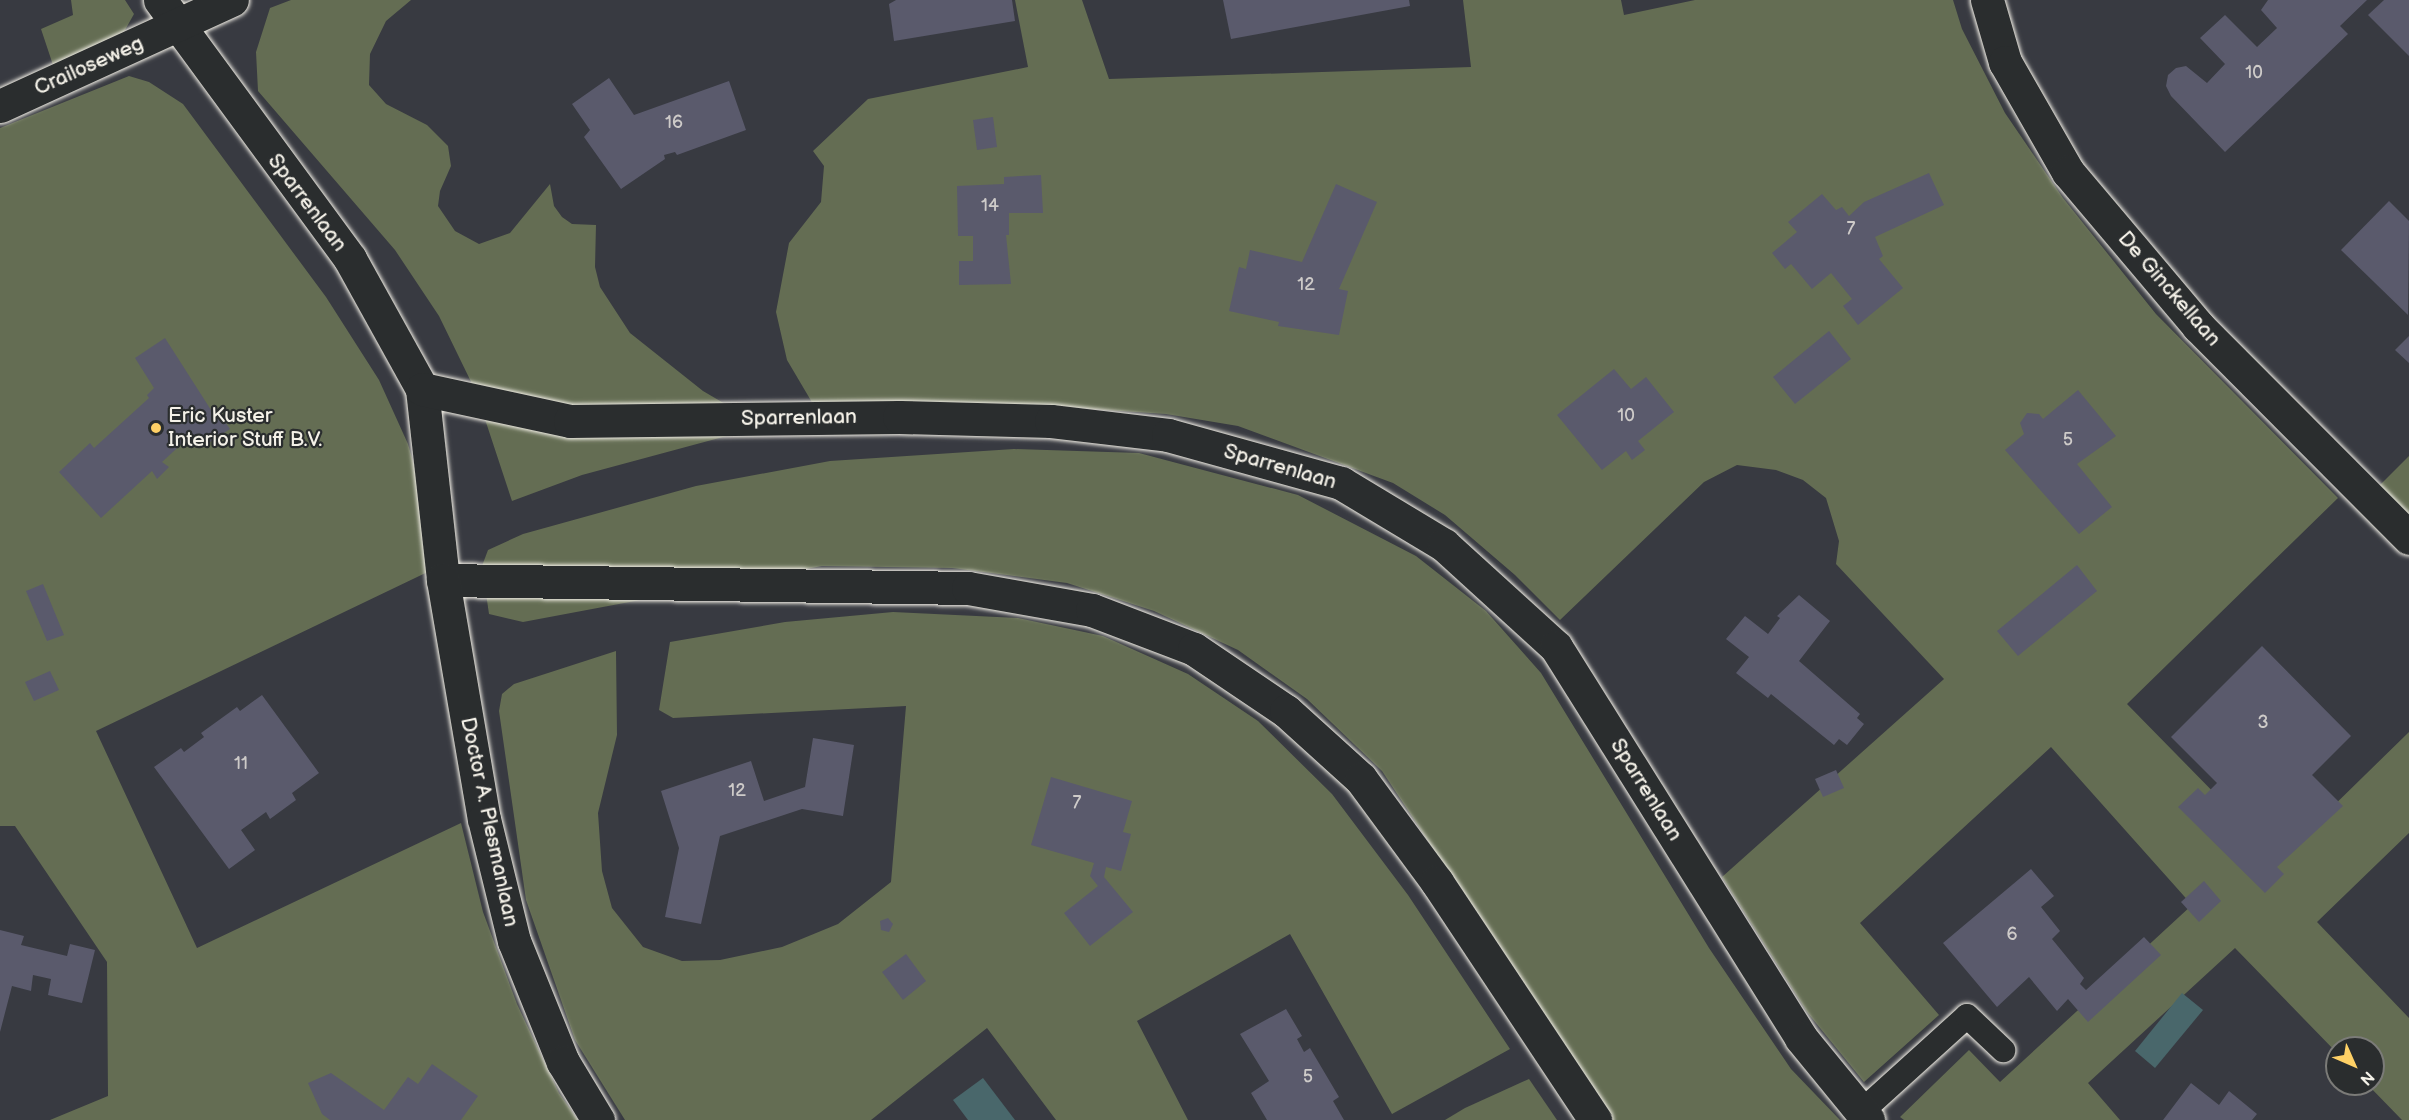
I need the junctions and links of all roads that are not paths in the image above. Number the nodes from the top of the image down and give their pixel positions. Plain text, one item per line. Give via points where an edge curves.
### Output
1 (232, 0) edge
2 (1987, 0) edge
3 (169, 13) edge
4 (0, 106) edge
5 (422, 389) junction
6 (2409, 538) edge
7 (443, 580) junction
8 (2002, 1050) dead end
9 (1864, 1117) edge
10 (598, 1120) edge
11 (1595, 1120) edge

1 - 3 street, Crailoseweg
2 - 6 street, De Ginckellaan via 2005,62 2068,172 2198,326
3 - 4 street, Crailoseweg
3 - 5 street, Sparrenlaan via 350,259
5 - 7 street, Sparrenlaan
5 - 9 street, Sparrenlaan via 570,421 899,417 1051,421 1168,435 1341,483 1444,545 1556,647 1801,1038
7 - 10 street, Doctor A. Plesmanlaan via 484,819 514,941 563,1062
7 - 11 street via 968,588 1092,610 1194,649 1286,711 1361,779 1437,882
8 - 9 lane via 1967,1016

